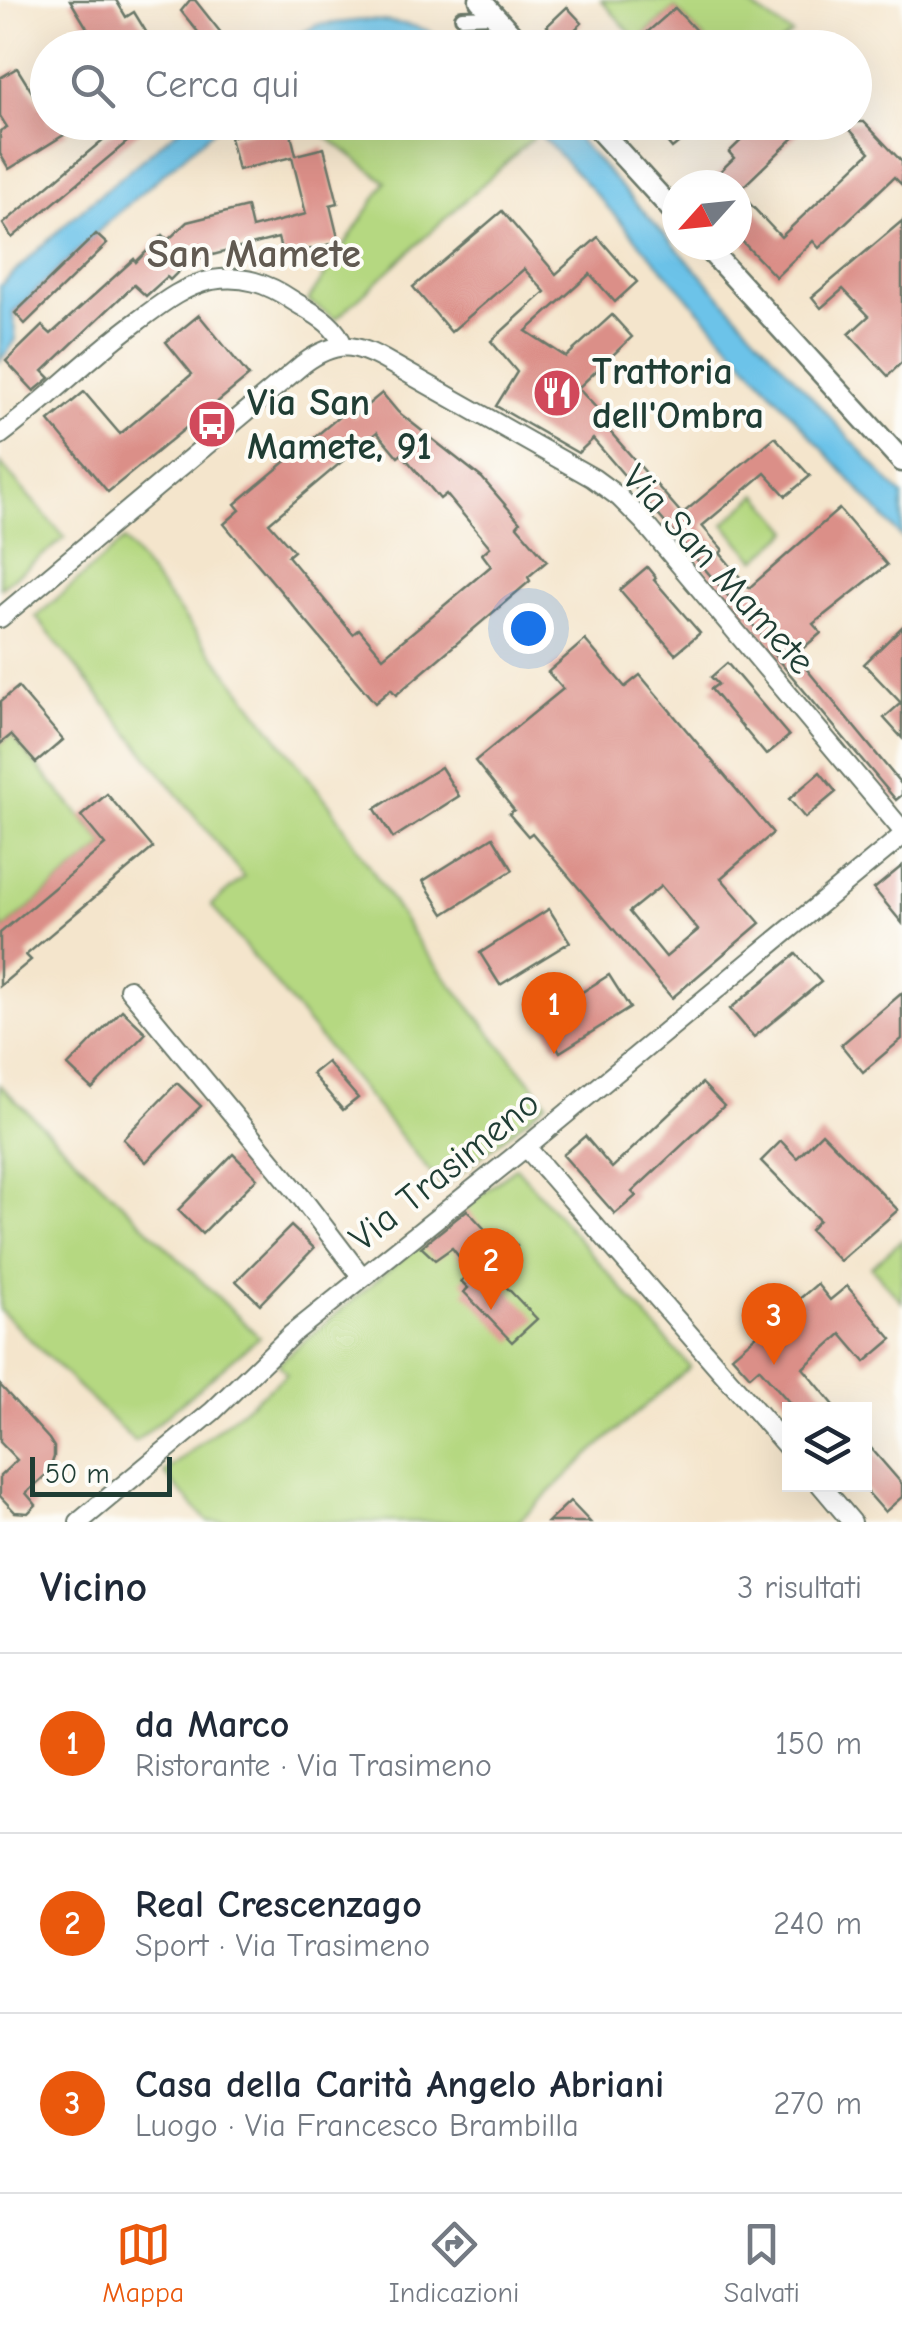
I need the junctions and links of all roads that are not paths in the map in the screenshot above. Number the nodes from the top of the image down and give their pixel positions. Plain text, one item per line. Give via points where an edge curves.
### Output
1 (480, 0) edge
2 (495, 16) junction
3 (462, 18) dead end
4 (508, 30) edge
5 (608, 140) edge
6 (662, 199) edge
7 (718, 260) edge
8 (343, 346) junction
9 (0, 434) edge
10 (898, 447) edge
11 (0, 618) edge
12 (902, 833) edge
13 (128, 989) dead end
14 (526, 1146) junction
15 (362, 1278) junction
16 (782, 1441) edge
17 (827, 1492) edge
18 (79, 1522) edge
19 (852, 1522) edge

1 - 2 street
2 - 3 street
2 - 4 street
5 - 6 street
7 - 10 street
8 - 9 street, Via San Mamete via 334,328 264,284 229,278 202,283 123,332
8 - 11 street via 303,364
8 - 12 street, Via San Mamete via 380,356 619,496
12 - 14 street, Via Trasimeno
13 - 15 street
14 - 15 street, Via Trasimeno
14 - 16 street
15 - 18 street, Via Trasimeno
17 - 19 street

